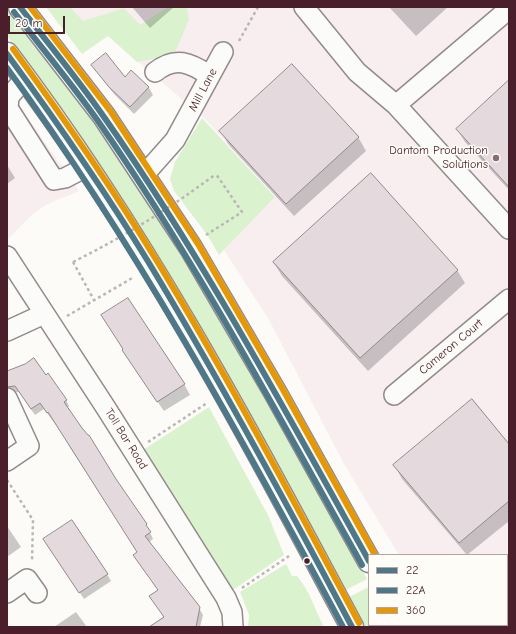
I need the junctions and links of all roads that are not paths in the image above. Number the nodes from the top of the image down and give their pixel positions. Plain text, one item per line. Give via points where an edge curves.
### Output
1 (20, 7) edge
2 (304, 7) edge
3 (509, 9) edge
4 (223, 52) road end
5 (7, 54) edge
6 (155, 72) dead end
7 (210, 76) junction
8 (25, 78) junction
9 (396, 105) junction
10 (88, 166) junction
11 (144, 175) junction
12 (509, 229) edge
13 (7, 256) edge
14 (509, 299) edge
15 (48, 320) junction
16 (7, 332) edge
17 (394, 395) dead end
18 (7, 398) edge
19 (7, 461) edge
20 (368, 559) edge
21 (32, 586) road end
22 (7, 593) edge
23 (233, 627) edge
24 (352, 627) edge

1 - 11 highway via 104,116
2 - 9 street via 357,72
3 - 9 street
4 - 7 street, Mill Lane
5 - 8 highway
6 - 7 street via 163,66 181,62
7 - 11 street, Mill Lane via 175,140
8 - 10 highway
8 - 10 street via 9,97 8,108 54,180 65,178
9 - 12 street
10 - 24 highway via 147,258 222,388
11 - 20 highway via 192,248 234,319
13 - 15 street, Toll Bar Road
14 - 17 street, Cameron Court
15 - 16 street
15 - 23 street, Toll Bar Road via 226,598 232,612
18 - 19 street via 29,446
21 - 22 street

